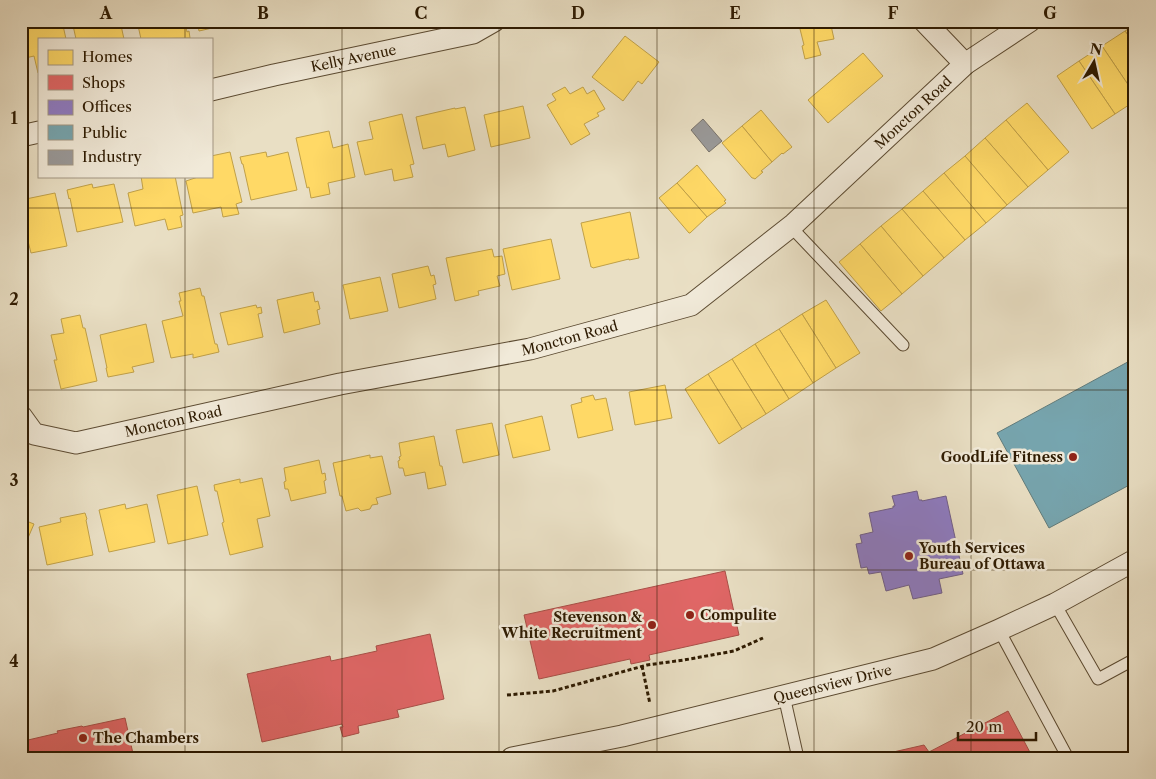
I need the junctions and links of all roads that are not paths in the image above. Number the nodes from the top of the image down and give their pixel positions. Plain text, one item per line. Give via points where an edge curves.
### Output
1 (494, 21) edge
2 (924, 21) edge
3 (1030, 21) edge
4 (965, 64) junction
5 (212, 90) edge
6 (38, 132) edge
7 (21, 136) edge
8 (791, 227) junction
9 (903, 346) dead end
10 (21, 416) edge
11 (1135, 560) edge
12 (1055, 604) junction
13 (1000, 630) junction
14 (1135, 659) edge
15 (784, 696) junction
16 (558, 753) edge
17 (512, 758) edge
18 (798, 758) edge
19 (1068, 758) edge

1 - 5 street, Kelly Avenue via 473,33
2 - 4 street
3 - 4 street, Moncton Road
4 - 8 street, Moncton Road
6 - 7 street
8 - 9 lane
8 - 10 street, Moncton Road via 691,305 530,349 340,384 76,443 34,434
11 - 12 street, Queensview Drive
12 - 13 street, Queensview Drive
12 - 14 lane via 1098,679
13 - 15 street, Queensview Drive via 933,659
13 - 19 lane
15 - 16 street, Queensview Drive
15 - 18 lane
16 - 17 street, Queensview Drive

